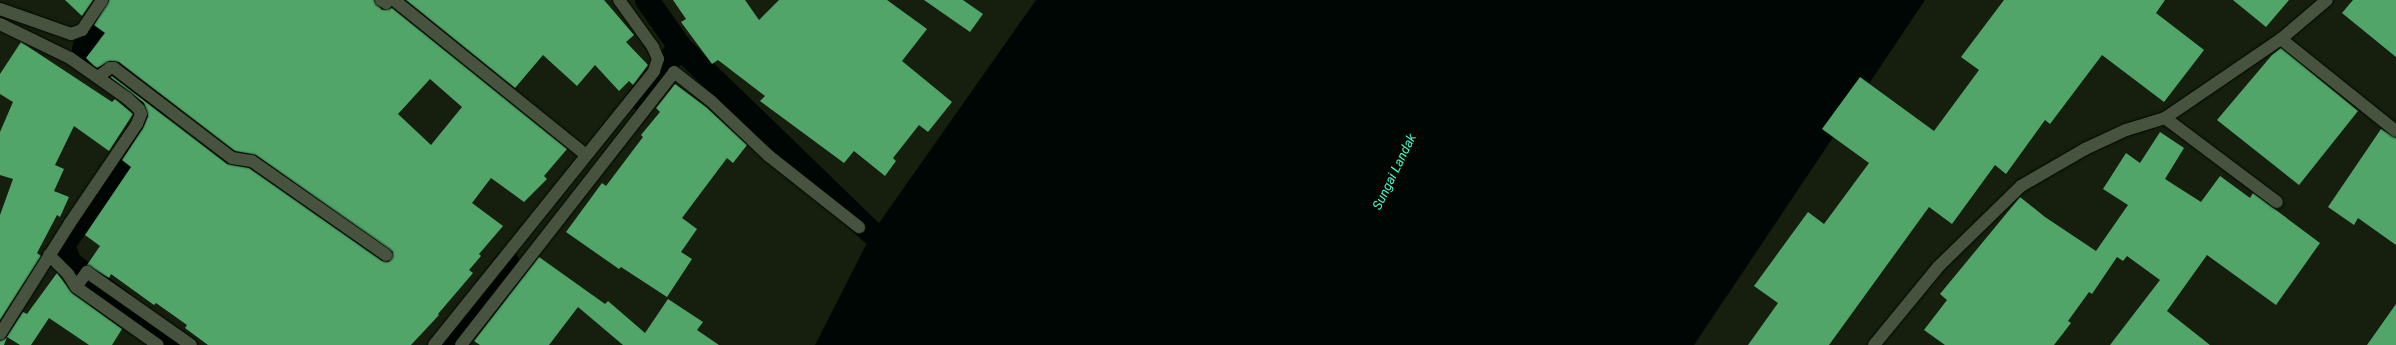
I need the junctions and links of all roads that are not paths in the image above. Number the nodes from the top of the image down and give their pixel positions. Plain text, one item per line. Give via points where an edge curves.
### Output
1 (102, 0) edge
2 (381, 0) edge
3 (388, 0) edge
4 (394, 0) edge
5 (2327, 0) edge
6 (622, 1) edge
7 (0, 9) edge
8 (0, 24) edge
9 (2281, 39) junction
10 (658, 59) junction
11 (674, 72) junction
12 (99, 76) junction
13 (2165, 118) junction
14 (2396, 131) edge
15 (586, 155) junction
16 (2277, 202) dead end
17 (527, 226) junction
18 (859, 227) dead end
19 (543, 240) junction
20 (49, 255) junction
21 (386, 255) dead end
22 (76, 287) junction
23 (0, 334) edge
24 (439, 343) edge
25 (158, 345) edge
26 (191, 345) edge
27 (461, 345) edge
28 (1874, 345) edge

1 - 7 street via 82,30 71,34
2 - 3 street via 386,3
4 - 15 street
5 - 9 street
6 - 10 street via 653,47
8 - 12 street via 70,58
9 - 13 street
9 - 14 street
10 - 11 street
10 - 15 street via 654,71
11 - 18 street via 711,101 769,156
11 - 19 street
12 - 20 street via 139,109 141,117
12 - 21 street via 110,68 232,158 252,161
13 - 16 street
13 - 28 street via 2126,130 2085,148 2021,186 1938,267
15 - 17 street
17 - 19 street
17 - 24 street
19 - 27 street
20 - 22 street via 68,274
20 - 23 street
22 - 25 street
22 - 26 street via 87,272

